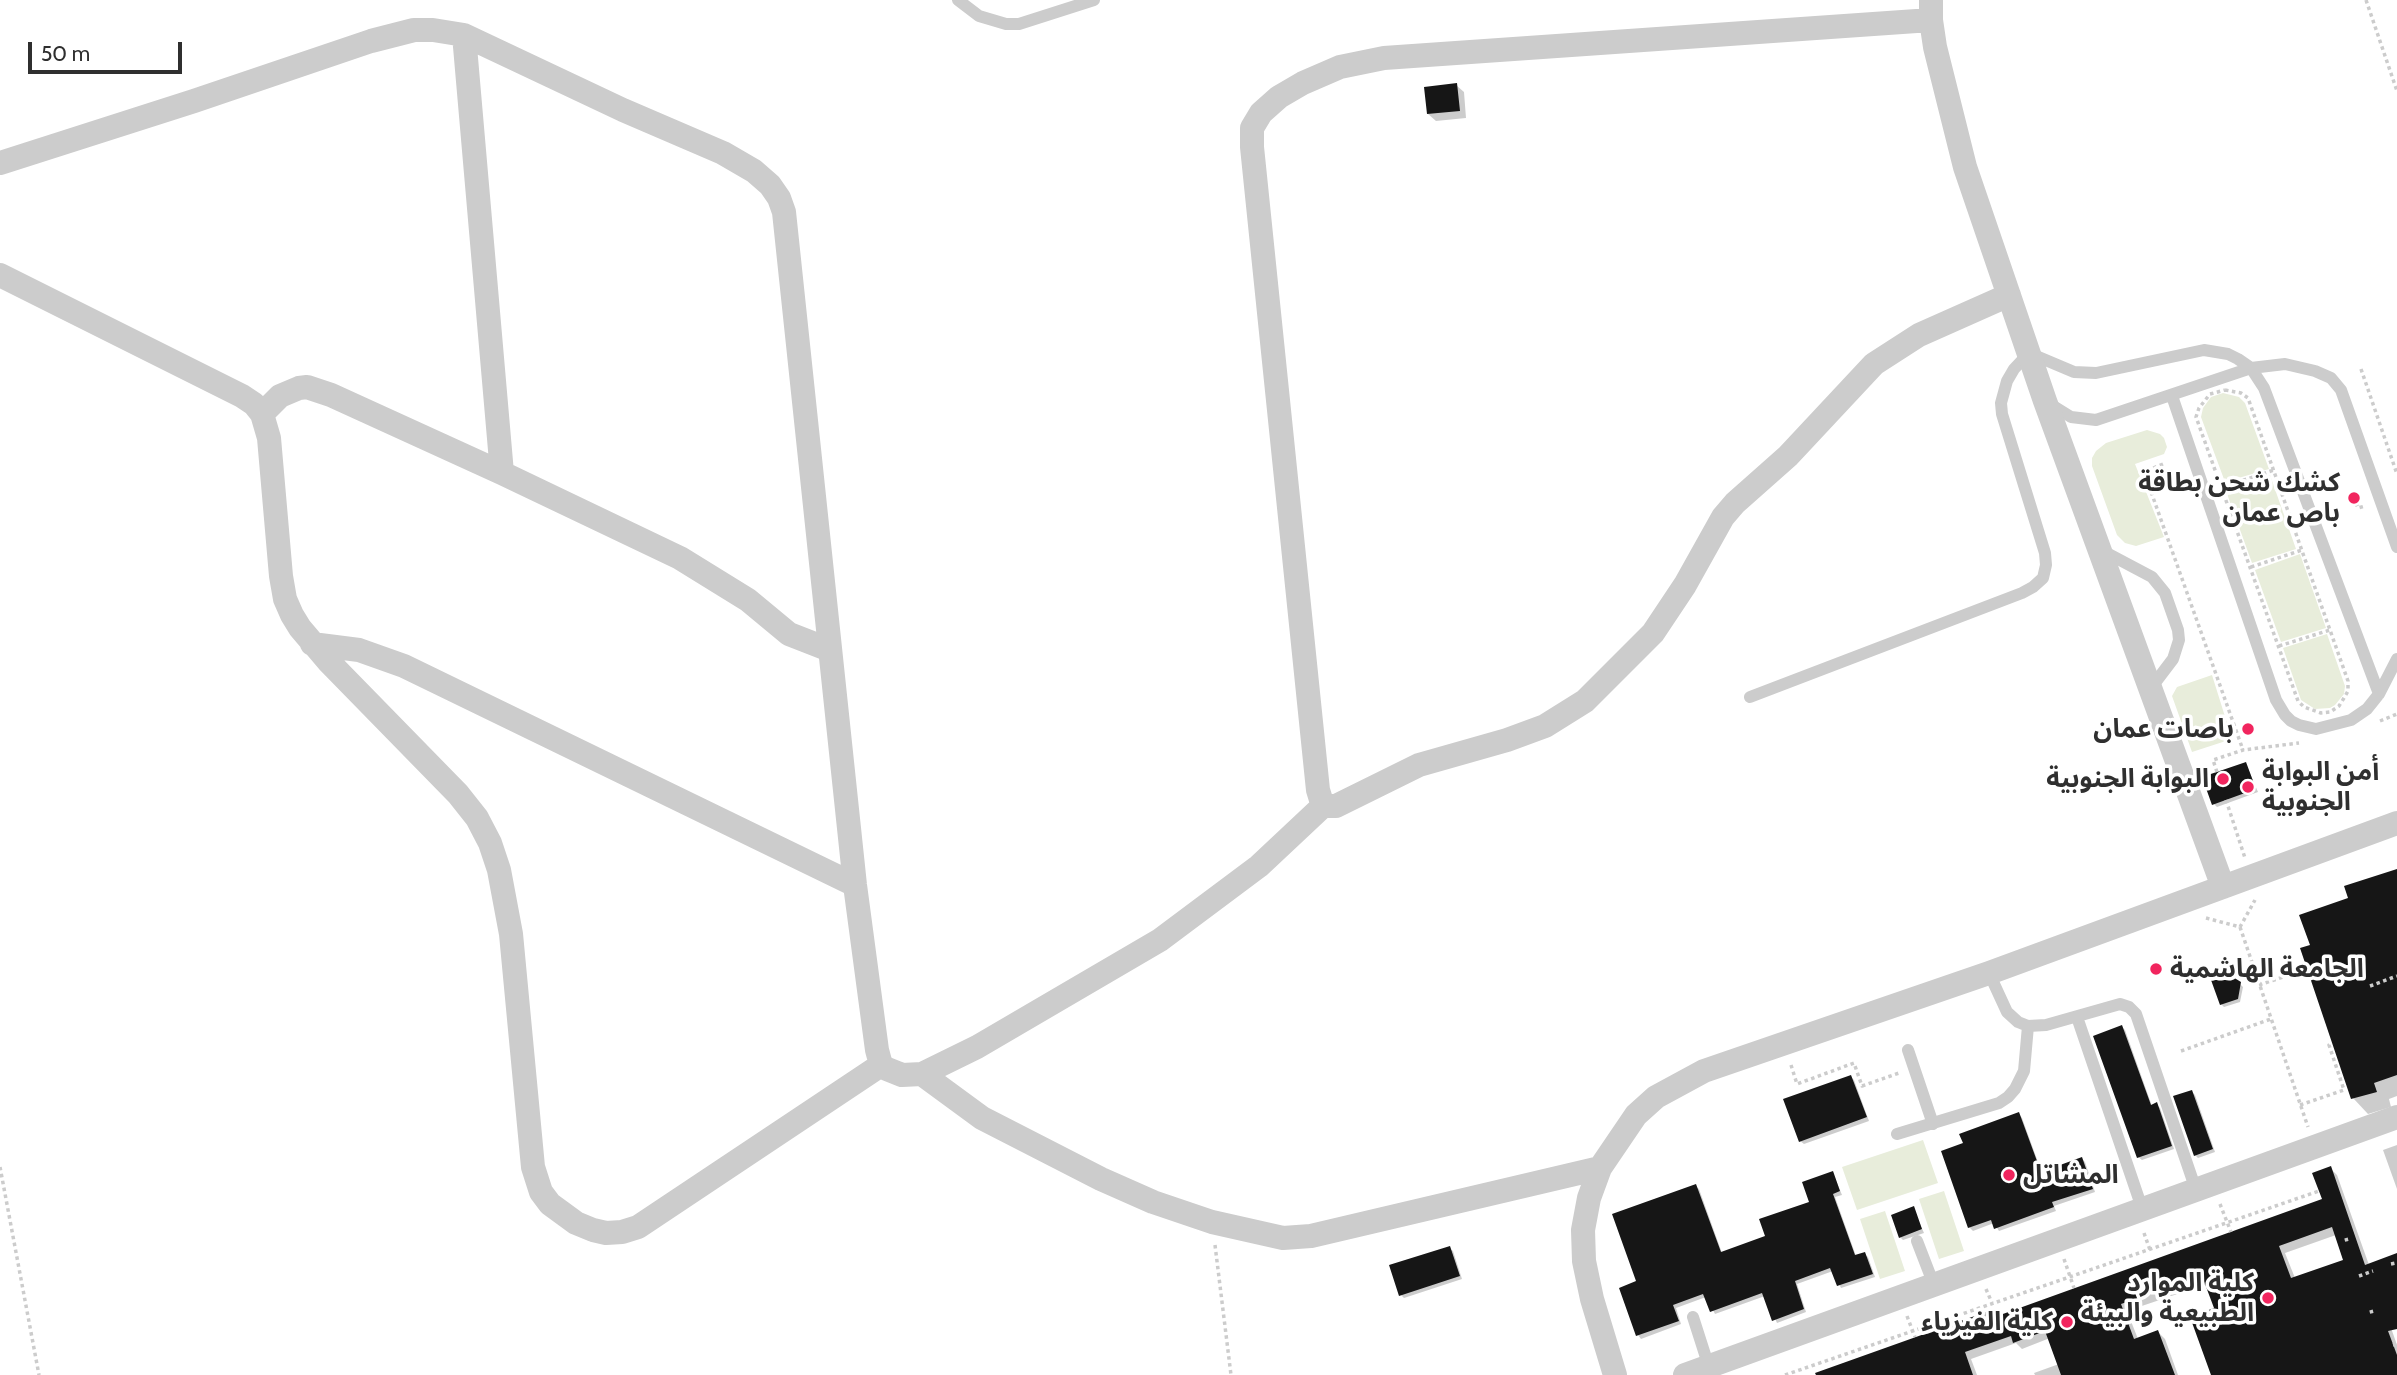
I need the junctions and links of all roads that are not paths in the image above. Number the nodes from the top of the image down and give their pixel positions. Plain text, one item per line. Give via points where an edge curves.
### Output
1 (958, 0) edge
2 (1094, 0) edge
3 (1931, 10) edge
4 (464, 35) junction
5 (0, 163) edge
6 (0, 275) edge
7 (2009, 295) junction
8 (2029, 353) junction
9 (2251, 368) junction
10 (2172, 396) junction
11 (2045, 401) junction
12 (262, 414) junction
13 (502, 472) junction
14 (2397, 547) edge
15 (2100, 550) junction
16 (312, 644) junction
17 (830, 650) junction
18 (2397, 659) edge
19 (2151, 688) junction
20 (2379, 694) junction
21 (1750, 697) dead end
22 (1324, 805) junction
23 (2397, 823) edge
24 (855, 886) junction
25 (2223, 887) junction
26 (1989, 973) junction
27 (2077, 1017) junction
28 (2028, 1026) junction
29 (1908, 1050) dead end
30 (881, 1065) junction
31 (922, 1074) junction
32 (2397, 1117) edge
33 (1933, 1124) junction
34 (1897, 1134) dead end
35 (1600, 1168) junction
36 (2205, 1187) junction
37 (2142, 1208) junction
38 (1917, 1241) dead end
39 (1934, 1286) junction
40 (1693, 1317) dead end
41 (1709, 1367) junction
42 (1615, 1375) edge
43 (1685, 1375) edge

1 - 2 lane via 979,16 1019,24
3 - 7 street via 1965,167
3 - 22 street via 1384,58 1339,67 1303,83 1261,113 1252,128 1252,147 1318,790
4 - 5 street via 414,30 371,41
4 - 13 street
4 - 17 street via 723,153 754,171 779,198
6 - 12 street via 242,397
7 - 8 street
7 - 22 street via 1919,335 1874,364 1788,456 1735,503 1653,633 1575,708 1545,726 1419,765 1336,806
8 - 9 lane via 2074,372 2096,373 2204,350 2228,354
8 - 11 street
8 - 21 lane via 2007,381 2001,403 2045,553 2043,578 2022,593
9 - 10 lane
9 - 14 lane via 2301,366 2331,378 2341,390
9 - 20 lane via 2264,388
10 - 11 lane via 2096,420 2071,417
10 - 20 lane via 2285,715 2316,729 2334,726 2367,709
11 - 15 street
12 - 13 street via 289,391 316,389
12 - 16 street via 269,438 285,599
13 - 17 street via 680,558 742,596 789,634
15 - 19 street
15 - 19 lane via 2152,577 2165,593 2178,630 2177,650
16 - 24 street via 359,650 404,666
16 - 30 street via 458,794 490,844 502,880 511,934 533,1167 541,1192 562,1214 606,1233 638,1227
17 - 24 street
18 - 20 lane
19 - 25 street
22 - 31 street via 1259,866 1160,940
23 - 25 street via 2255,886
24 - 30 street
25 - 26 street
26 - 28 lane via 2007,1012
26 - 35 street via 1680,1083 1636,1115
27 - 28 lane
27 - 36 lane via 2120,1004 2136,1014
27 - 37 lane
28 - 33 lane via 2024,1071 2015,1089 1999,1102
29 - 33 lane
30 - 31 street via 902,1075
31 - 35 street via 982,1118 1153,1202 1212,1222 1283,1238 1311,1236
32 - 36 street
33 - 34 lane
35 - 42 street via 1583,1230 1584,1261
36 - 37 street
37 - 39 street
38 - 39 lane
39 - 41 street
40 - 41 lane
41 - 43 street

